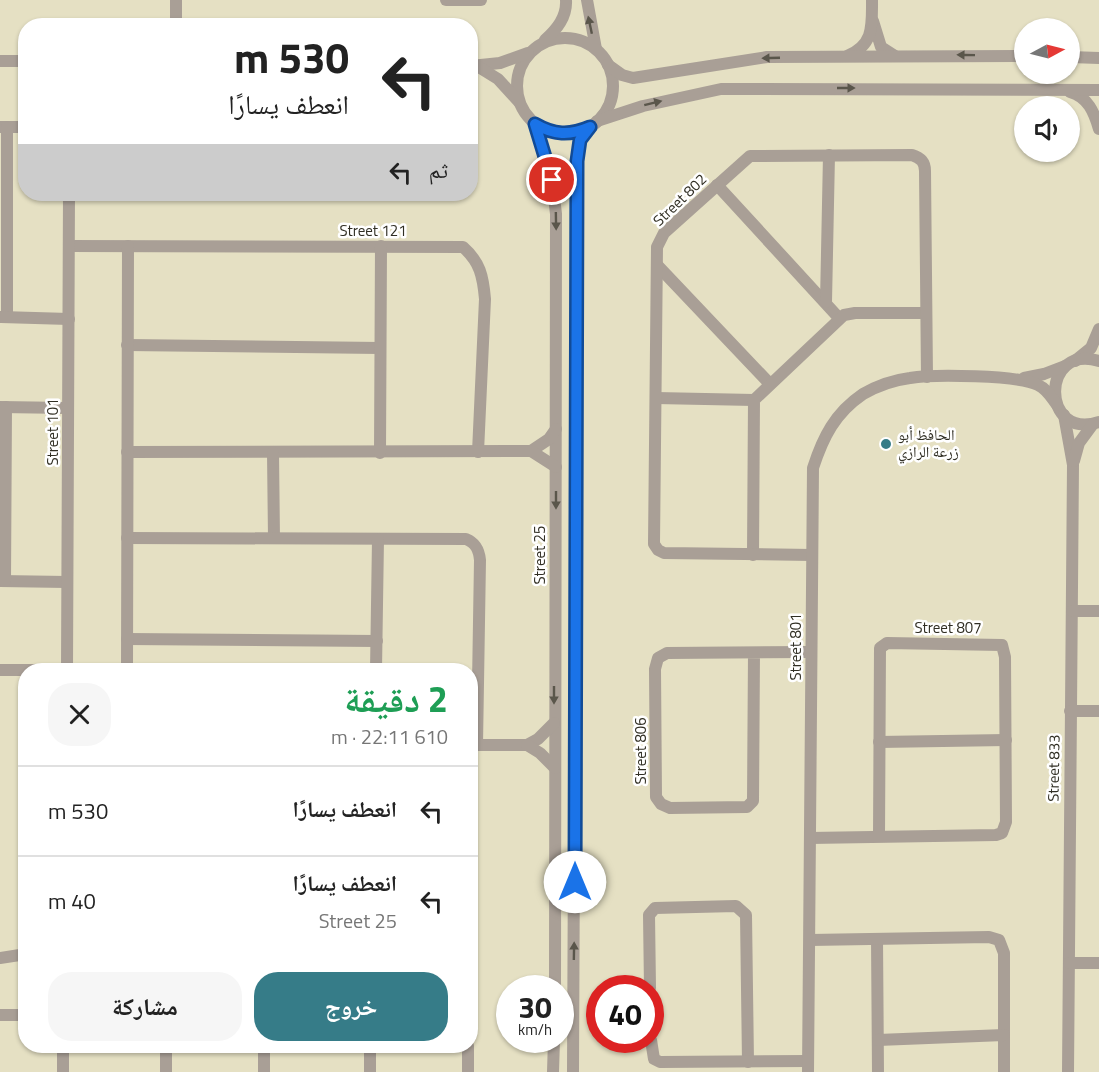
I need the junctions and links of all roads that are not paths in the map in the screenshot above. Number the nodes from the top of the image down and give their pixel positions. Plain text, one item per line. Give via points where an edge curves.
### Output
1 (176, 0) edge
2 (446, 0) edge
3 (481, 0) edge
4 (566, 0) edge
5 (587, 0) edge
6 (872, 0) edge
7 (176, 18) edge
8 (872, 19) junction
9 (536, 48) junction
10 (596, 49) junction
11 (895, 56) junction
12 (1014, 56) edge
13 (1080, 57) edge
14 (843, 58) junction
15 (1099, 58) edge
16 (0, 61) edge
17 (18, 61) edge
18 (478, 65) edge
19 (608, 65) junction
20 (478, 68) edge
21 (1060, 90) junction
22 (1099, 90) edge
23 (520, 104) junction
24 (535, 124) junction
25 (594, 124) junction
26 (3, 127) edge
27 (1099, 129) edge
28 (829, 155) junction
29 (717, 185) junction
30 (69, 201) edge
31 (3, 231) edge
32 (69, 246) junction
33 (128, 246) junction
34 (381, 246) junction
35 (657, 265) junction
36 (826, 302) junction
37 (926, 313) junction
38 (3, 317) edge
39 (839, 318) junction
40 (69, 319) junction
41 (1099, 329) edge
42 (127, 345) junction
43 (380, 348) junction
44 (1099, 362) edge
45 (1072, 363) junction
46 (927, 377) junction
47 (1014, 379) junction
48 (770, 384) junction
49 (656, 398) junction
50 (754, 400) junction
51 (3, 407) edge
52 (68, 408) junction
53 (1060, 410) junction
54 (1096, 423) edge
55 (556, 428) junction
56 (127, 452) junction
57 (478, 452) junction
58 (531, 452) junction
59 (273, 453) junction
60 (380, 453) junction
61 (1072, 465) junction
62 (556, 468) junction
63 (3, 496) edge
64 (127, 538) junction
65 (274, 538) junction
66 (378, 539) junction
67 (753, 555) junction
68 (812, 555) junction
69 (2, 581) edge
70 (67, 582) junction
71 (1072, 611) junction
72 (1099, 611) edge
73 (127, 639) junction
74 (376, 641) junction
75 (811, 652) junction
76 (754, 653) junction
77 (67, 663) edge
78 (127, 663) edge
79 (376, 663) edge
80 (477, 663) edge
81 (0, 670) edge
82 (18, 670) edge
83 (1070, 711) junction
84 (1099, 711) edge
85 (554, 723) junction
86 (1006, 740) junction
87 (879, 742) junction
88 (478, 745) edge
89 (527, 745) junction
90 (555, 768) junction
91 (879, 837) junction
92 (810, 838) junction
93 (555, 859) junction
94 (575, 861) junction
95 (877, 939) junction
96 (810, 940) junction
97 (18, 955) edge
98 (0, 958) edge
99 (1069, 963) junction
100 (1099, 963) edge
101 (555, 975) edge
102 (650, 975) edge
103 (0, 1015) edge
104 (18, 1015) edge
105 (1004, 1035) junction
106 (878, 1040) junction
107 (63, 1053) edge
108 (166, 1053) edge
109 (264, 1053) edge
110 (370, 1053) edge
111 (468, 1053) edge
112 (554, 1053) edge
113 (651, 1053) edge
114 (748, 1062) junction
115 (808, 1067) edge
116 (63, 1072) edge
117 (166, 1072) edge
118 (264, 1072) edge
119 (370, 1072) edge
120 (468, 1072) edge
121 (553, 1072) edge
122 (573, 1072) edge
123 (878, 1072) edge
124 (1004, 1072) edge
125 (1068, 1072) edge

1 - 7 street
2 - 3 street
4 - 9 street via 560,23
10 -> 5 street
6 - 8 street
8 - 11 street via 881,47
8 - 14 street via 869,38 860,51
9 - 10 street via 559,38 579,40
9 - 18 street via 514,60
9 - 23 street via 523,62 518,76
10 - 19 street
12 -> 11 street
11 - 14 street
13 - 15 street
14 -> 19 street via 767,57 633,78
16 - 17 street
19 - 25 street via 613,85 609,105
20 - 23 street via 498,79
21 - 22 street
25 -> 21 street via 643,106 721,89
21 - 27 street via 1086,100
23 - 24 street
24 - 25 street via 562,134 576,133
24 -> 55 street, Street 25 via 552,180 556,214
25 - 94 street via 580,140 577,161
26 - 31 street
28 - 29 street, Street 802 via 750,156
28 - 36 street
28 - 37 street, Street 802 via 912,155 922,161
29 - 35 street, Street 802 via 664,233 657,247
29 - 36 street
30 - 32 street, Street 101
31 - 38 street
32 - 33 street, Street 121
32 - 40 street, Street 101
33 - 34 street, Street 121
33 - 42 street
34 - 43 street
34 - 57 street, Street 121 via 463,246 477,258 485,299
35 - 48 street
35 - 49 street, Street 802
36 - 39 street
37 - 39 street via 855,313
37 - 46 street, Street 802
38 - 40 street
39 - 48 street
40 - 52 street, Street 101
41 - 45 street via 1091,348
42 - 43 street
42 - 56 street
43 - 60 street
44 - 45 street via 1090,359
45 - 47 street, Street 801 via 1044,374
45 - 53 street, Street 833 via 1055,382
46 - 47 street, Street 801
46 - 68 street, Street 801 via 886,384 864,394 841,411 823,436 813,468
47 - 53 street, Street 801 via 1043,387
48 - 50 street
49 - 50 street
49 - 67 street, Street 802 via 654,544 664,553
50 - 67 street
51 - 52 street
51 - 63 street
52 - 70 street, Street 101
53 - 54 street via 1083,424
53 - 61 street, Street 833
54 - 61 street, Street 833 via 1079,443
55 - 58 street via 549,440
55 - 62 street, Street 25
56 - 59 street
56 - 64 street
57 - 58 street
57 - 60 street
58 - 62 street
59 - 60 street
59 - 65 street
61 - 71 street, Street 833
62 -> 85 street, Street 25
63 - 69 street
64 - 65 street
64 - 73 street
65 - 66 street
66 - 74 street
66 - 80 street via 466,539 477,548 480,560
67 - 68 street, Street 802
68 - 75 street, Street 801
69 - 70 street
70 - 77 street, Street 101
71 - 72 street
71 - 83 street, Street 833
73 - 74 street
73 - 78 street
74 - 79 street
75 - 76 street, Street 806
75 - 92 street, Street 801
76 - 76 street, Street 806 via 667,653 658,658 656,797 661,804 670,808 747,807 753,801
81 - 82 street
83 - 84 street
83 - 99 street, Street 833
85 - 89 street
85 - 90 street, Street 25
86 - 87 street
86 - 87 street, Street 807 via 1002,645 887,643 878,656
86 - 91 street, Street 807 via 1006,822 1002,833
87 - 91 street, Street 807
88 - 89 street
89 - 90 street
90 - 93 street, Street 25
91 - 92 street, Street 807
92 - 96 street, Street 801
93 - 94 street via 563,864
93 - 101 street, Street 25
122 -> 94 street
95 - 96 street
95 - 105 street via 999,940 1004,953
95 - 106 street
96 - 115 street, Street 801
97 - 98 street
99 - 100 street
99 - 125 street, Street 833
102 - 114 street via 649,915 656,908 736,906 743,910
103 - 104 street
105 - 106 street
105 - 124 street
106 - 123 street
107 - 116 street
108 - 117 street
109 - 118 street
110 - 119 street
111 - 120 street
112 - 121 street
113 - 114 street via 660,1062
114 - 115 street

